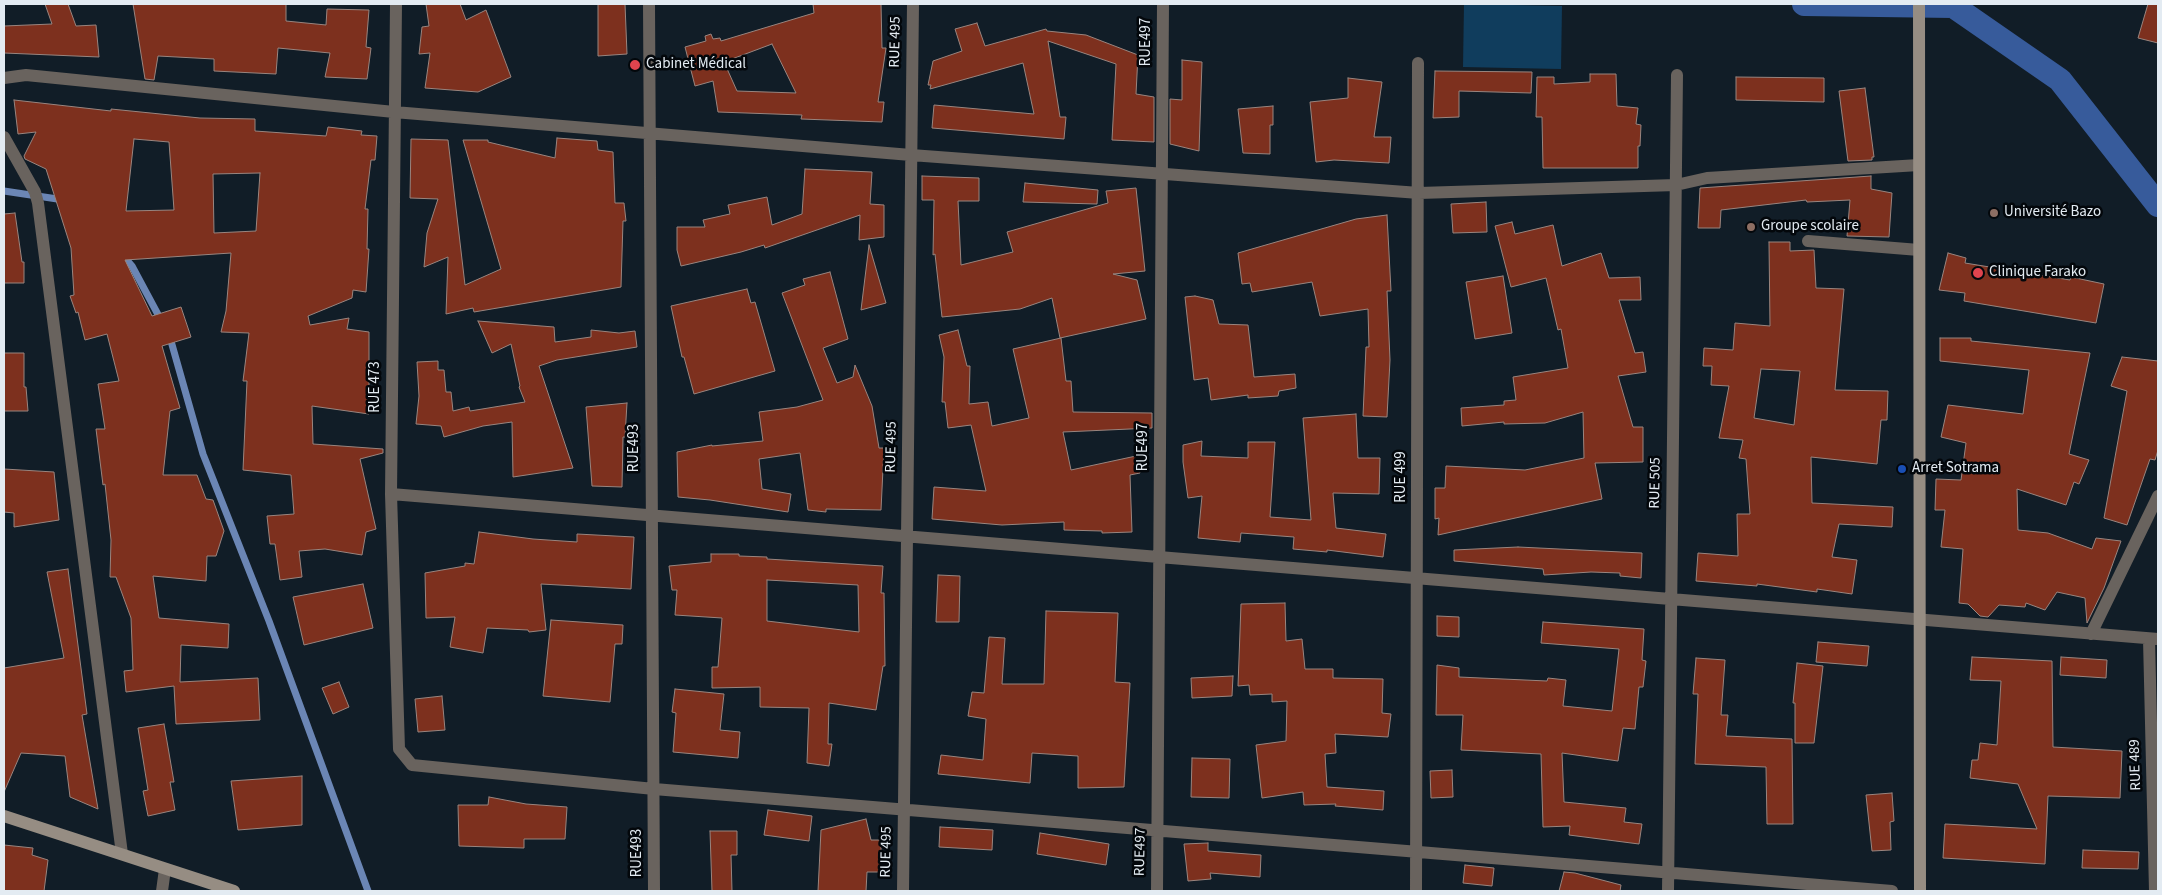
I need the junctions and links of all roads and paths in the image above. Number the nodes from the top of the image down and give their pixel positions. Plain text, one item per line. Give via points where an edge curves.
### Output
1 (396, 4) edge
2 (649, 4) edge
3 (913, 4) edge
4 (1163, 4) edge
5 (1919, 4) edge
6 (1418, 63) dead end
7 (1677, 75) dead end
8 (4, 78) edge
9 (394, 112) junction
10 (650, 133) junction
11 (4, 137) edge
12 (911, 156) junction
13 (1919, 165) junction
14 (1162, 175) junction
15 (1676, 185) junction
16 (1419, 193) junction
17 (1808, 241) dead end
18 (1919, 250) junction
19 (391, 494) junction
20 (2158, 496) edge
21 (652, 517) junction
22 (907, 537) junction
23 (1159, 558) junction
24 (1417, 579) junction
25 (1671, 600) junction
26 (1920, 620) junction
27 (2091, 634) junction
28 (2153, 639) edge
29 (654, 790) junction
30 (904, 810) junction
31 (4, 816) edge
32 (1158, 832) junction
33 (1416, 852) junction
34 (122, 854) junction
35 (165, 869) junction
36 (1669, 873) junction
37 (162, 891) edge
38 (234, 891) edge
39 (654, 891) edge
40 (903, 891) edge
41 (1157, 891) edge
42 (1416, 891) edge
43 (1668, 891) edge
44 (1892, 891) edge
45 (1920, 891) edge
46 (2155, 891) edge

1 - 9 street, RUE 473
2 - 10 street, RUE493
3 - 12 street, RUE 495
4 - 14 street, RUE497
5 - 13 main road
6 - 16 street, RUE 499
7 - 15 street, RUE 505
8 - 9 street via 26,75
9 - 10 street
9 - 19 street, RUE 473
10 - 12 street
10 - 21 street, RUE493
11 - 34 street via 36,198
12 - 14 street
12 - 22 street, RUE 495
13 - 15 street via 1707,178
13 - 18 main road
14 - 16 street
14 - 23 street, RUE497
15 - 16 street
15 - 25 street, RUE 505
16 - 24 street, RUE 499
17 - 18 street
18 - 26 main road
19 - 21 street
19 - 29 street, RUE 473 via 399,749 412,765
20 - 27 street
21 - 22 street
21 - 29 street, RUE493
22 - 23 street
22 - 30 street, RUE 495
23 - 24 street
23 - 32 street, RUE497
24 - 25 street
24 - 33 street, RUE 499
25 - 26 street
25 - 36 street, RUE 505
26 - 27 street
26 - 45 main road
27 - 28 street
28 - 46 street, RUE 489
29 - 30 street
29 - 39 street, RUE493
30 - 32 street
30 - 40 street, RUE 495
31 - 34 main road
32 - 33 street
32 - 41 street, RUE497
33 - 36 street
33 - 42 street, RUE 499
34 - 35 main road
35 - 37 street
35 - 38 main road
36 - 43 street, RUE 505
36 - 44 street

